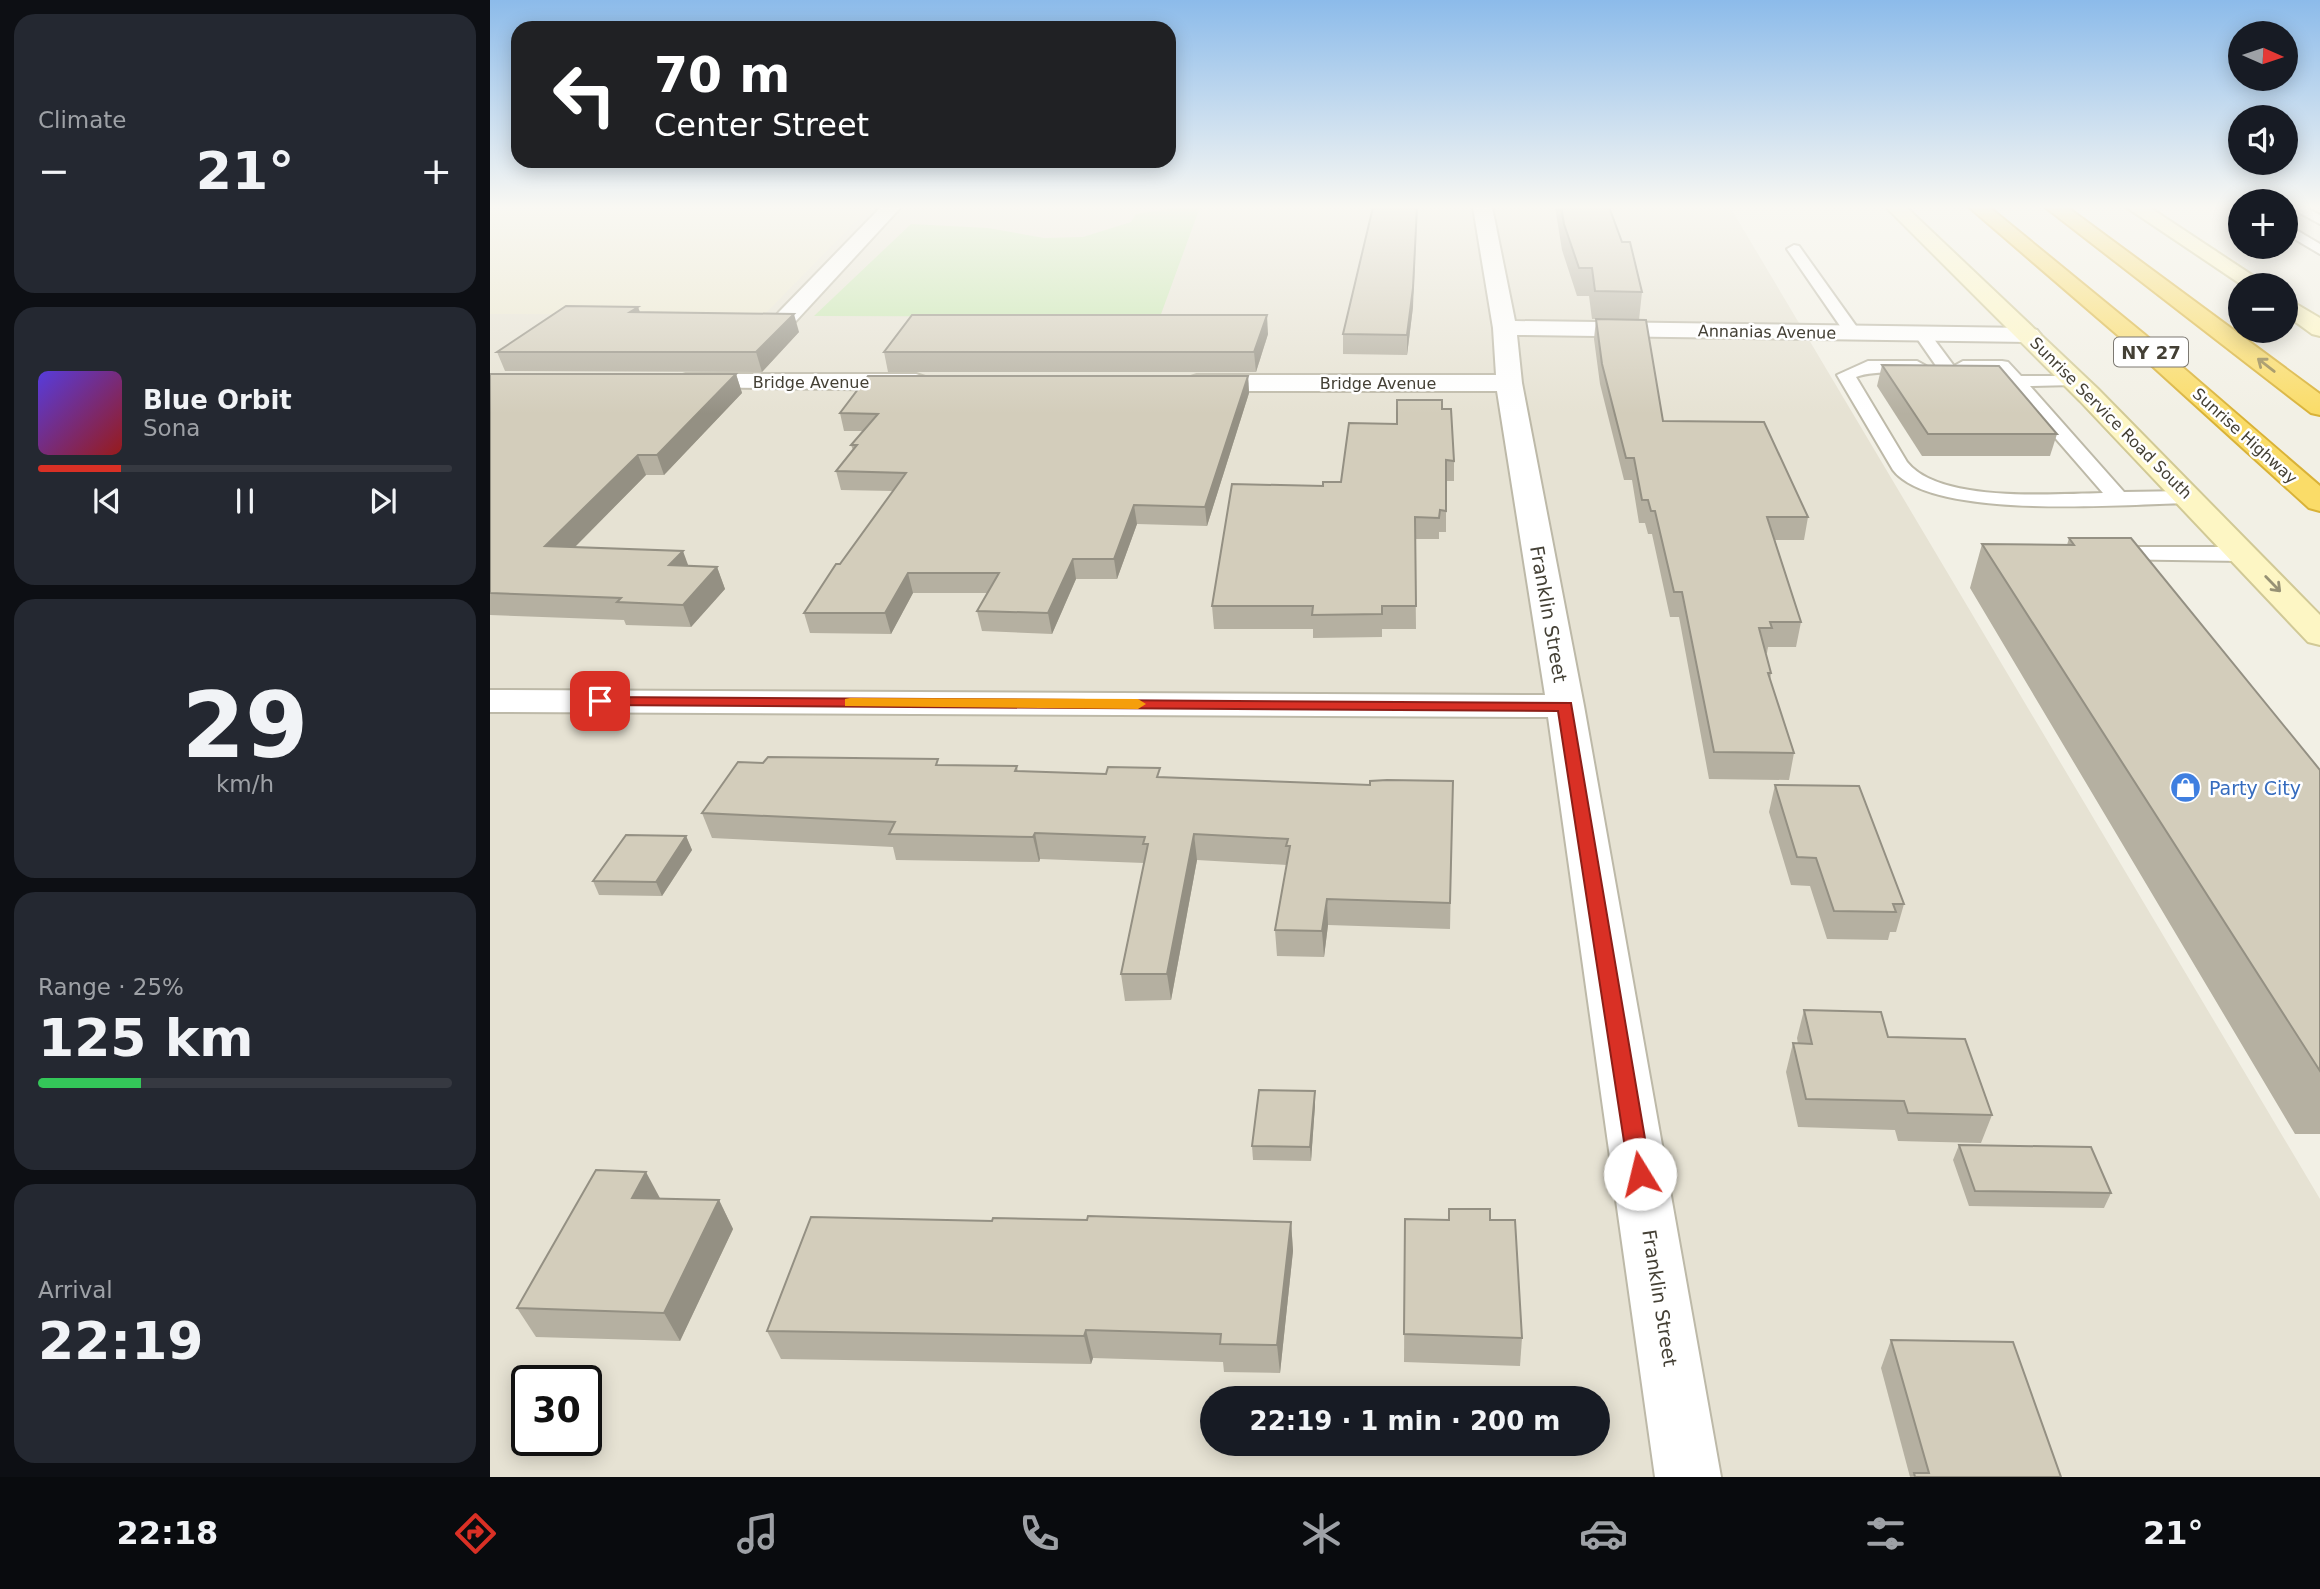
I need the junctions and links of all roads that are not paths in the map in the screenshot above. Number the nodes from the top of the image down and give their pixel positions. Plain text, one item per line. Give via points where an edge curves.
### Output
1 (826, 276) edge
2 (1495, 276) edge
3 (1813, 276) edge
4 (1967, 276) edge
5 (2061, 276) edge
6 (2146, 276) edge
7 (2298, 314) edge
8 (787, 317) edge
9 (1505, 328) junction
10 (2320, 329) edge
11 (1853, 333) junction
12 (1922, 334) junction
13 (2029, 335) junction
14 (1945, 366) junction
15 (2074, 380) junction
16 (2016, 381) junction
17 (658, 382) edge
18 (937, 383) edge
19 (1174, 383) edge
20 (1509, 383) junction
21 (2320, 407) edge
22 (2189, 497) junction
23 (2117, 498) junction
24 (2320, 502) edge
25 (2081, 554) edge
26 (2122, 554) junction
27 (2243, 554) junction
28 (2140, 575) edge
29 (2320, 635) edge
30 (490, 701) edge
31 (1565, 706) junction
32 (1688, 1477) edge

1 - 8 street
2 - 9 street, Franklin Street
3 - 11 lane
4 - 13 main road, Sunrise Service Road South
5 - 24 highway, Sunrise Highway / NY 27
21 -> 6 highway, NY 27
7 - 10 main road
9 - 11 street, Annanias Avenue
9 - 20 street, Franklin Street
11 - 12 street, Annanias Avenue
12 - 13 street, Annanias Avenue
12 - 14 lane
13 - 15 main road, Sunrise Service Road South
14 - 16 lane via 2002,366
14 - 23 lane via 1868,366 1846,375 1909,478 1938,491 1976,497
15 - 16 lane
15 - 22 main road, Sunrise Service Road South
16 - 23 lane
17 - 18 street, Bridge Avenue
19 - 20 street, Bridge Avenue
20 - 31 street, Franklin Street
22 - 23 lane
22 - 27 main road, Sunrise Service Road South
25 - 26 lane
26 - 27 lane
26 - 28 lane
27 -> 29 main road, Sunrise Service Road South
30 - 31 street
31 - 32 street, Franklin Street

